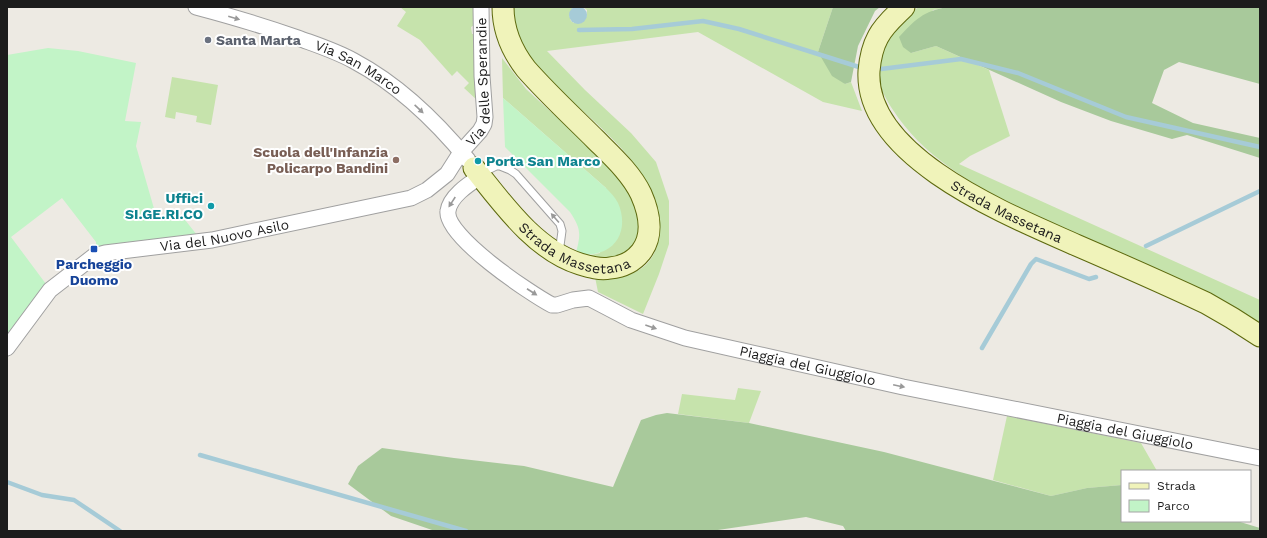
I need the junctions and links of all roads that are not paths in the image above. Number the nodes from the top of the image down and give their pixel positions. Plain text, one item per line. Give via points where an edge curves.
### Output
1 (196, 7) edge
2 (481, 7) edge
3 (503, 7) edge
4 (904, 7) edge
5 (472, 165) junction
6 (558, 255) junction
7 (1260, 336) edge
8 (7, 348) edge
9 (1260, 458) edge

1 -> 5 street, Via San Marco via 288,35 355,62 403,94 436,124
2 - 5 street, Via delle Sperandie via 485,121
3 - 6 street, Strada Massetana via 504,26 508,38 522,63 628,174 647,210 647,240 640,253 630,262 616,268 600,269
4 - 7 street, Strada Massetana via 878,36 872,49 869,74 870,95 874,106 903,146 945,179 1006,214 1206,303
5 - 6 street, Strada Massetana via 532,236
6 -> 5 lane via 562,231 560,224 516,174 496,166 488,170
5 - 8 street, Via del Nuovo Asilo via 449,171 419,195 406,200 212,240 97,254 50,290
5 -> 9 street, Piaggia del Giuggiolo via 467,186 452,202 447,213 451,223 463,239 485,259 552,305 589,298 631,320 685,338 903,387

